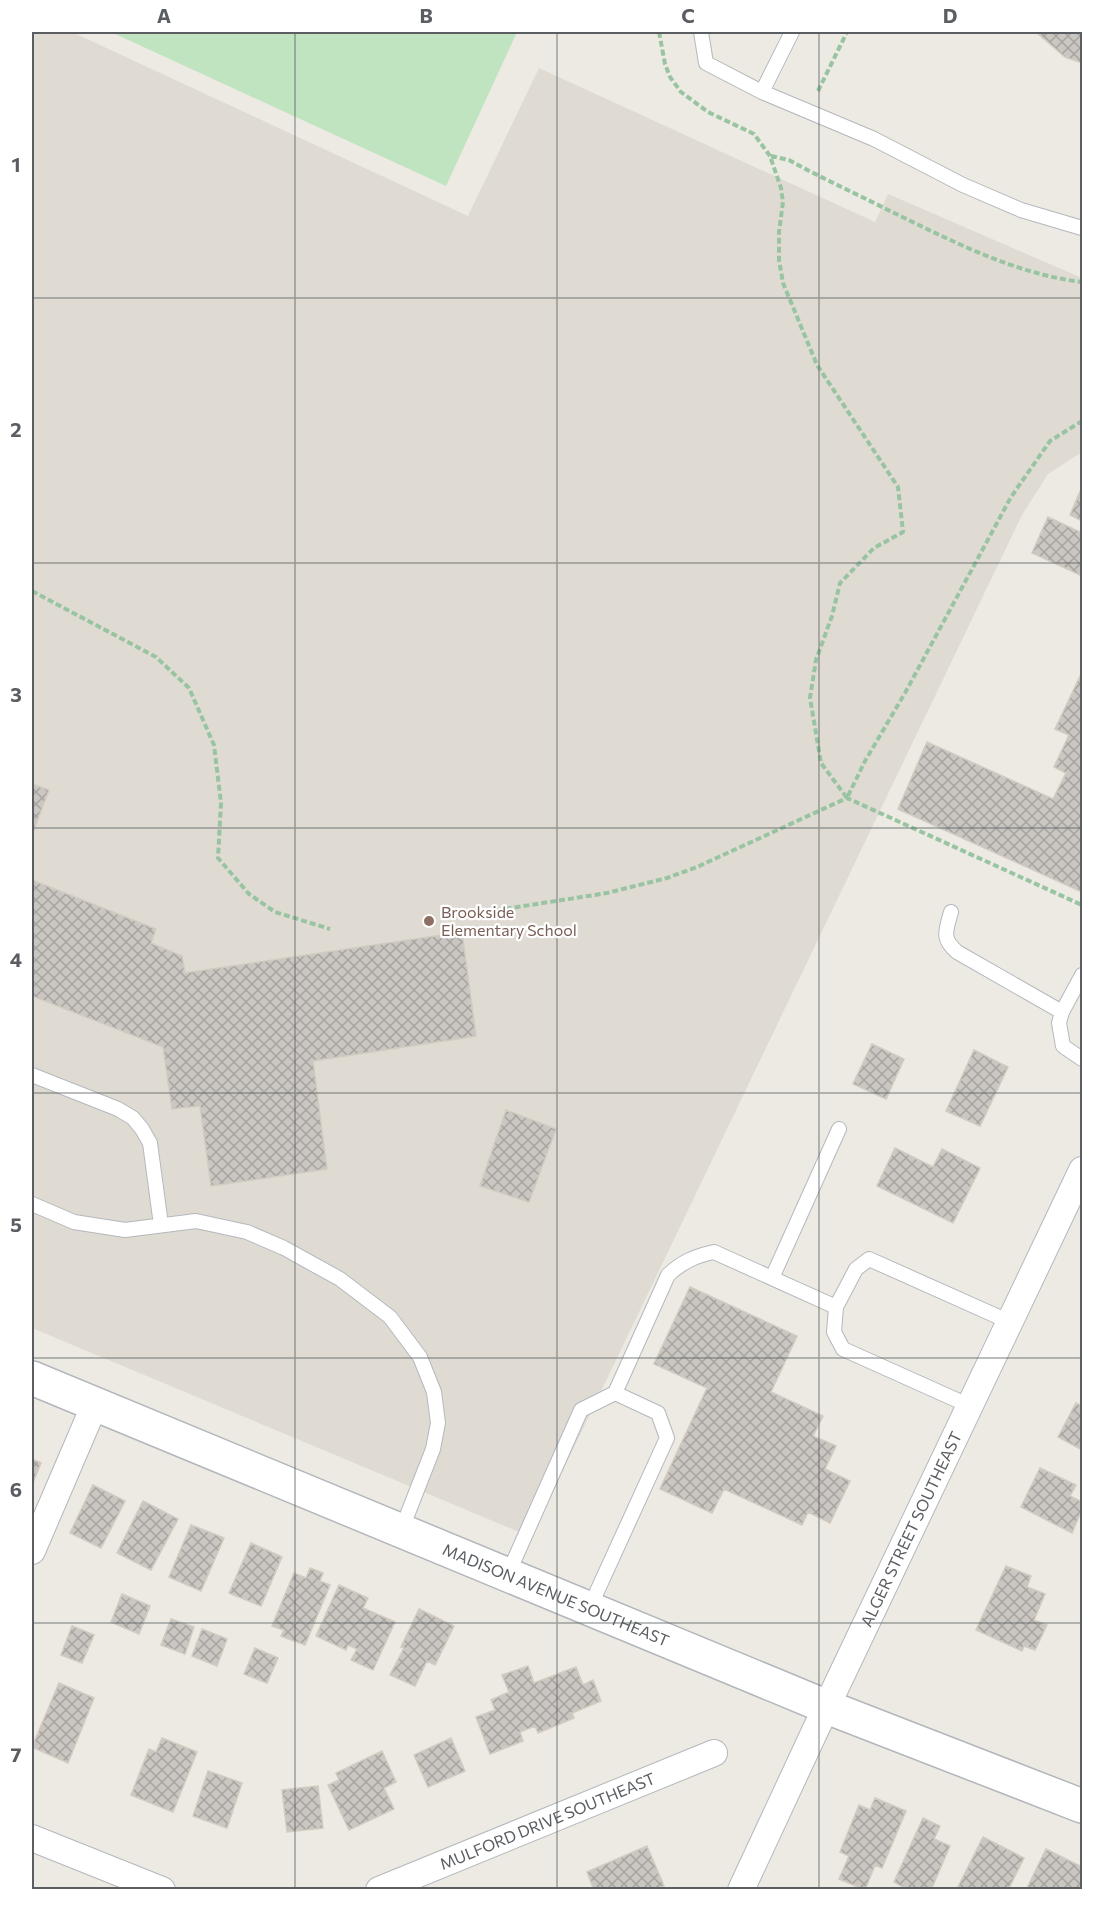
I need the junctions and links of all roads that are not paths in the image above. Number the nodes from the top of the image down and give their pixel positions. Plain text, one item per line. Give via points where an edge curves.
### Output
1 (701, 32) edge
2 (792, 32) edge
3 (762, 92) junction
4 (1083, 228) edge
5 (951, 912) dead end
6 (1083, 975) edge
7 (1062, 1012) junction
8 (1083, 1059) edge
9 (32, 1075) edge
10 (839, 1129) dead end
11 (1083, 1170) edge
12 (32, 1204) edge
13 (161, 1225) junction
14 (772, 1278) junction
15 (836, 1307) junction
16 (1010, 1322) junction
17 (32, 1378) edge
18 (615, 1393) junction
19 (95, 1404) junction
20 (970, 1406) junction
21 (402, 1531) junction
22 (32, 1551) edge
23 (508, 1575) junction
24 (589, 1609) junction
25 (827, 1707) junction
26 (714, 1753) dead end
27 (1083, 1806) edge
28 (32, 1838) edge
29 (162, 1890) edge
30 (379, 1890) edge
31 (741, 1890) edge

1 - 3 lane via 706,63
2 - 3 lane
3 - 4 lane via 874,139 1021,210
5 - 7 lane via 945,936 948,944
6 - 7 lane
7 - 8 lane via 1059,1023 1063,1046
9 - 13 lane via 133,1118 150,1143
10 - 14 lane
11 - 16 street, ALGER STREET SOUTHEAST
12 - 13 lane via 74,1222 125,1230
13 - 21 lane via 196,1221 247,1232 284,1248 370,1300 405,1335 420,1357 434,1392 438,1423 433,1449
14 - 15 lane
14 - 18 lane via 714,1252 681,1263 668,1275
15 - 16 lane via 856,1269 869,1259
15 - 20 lane via 834,1332 843,1348
16 - 20 street, ALGER STREET SOUTHEAST
17 - 19 street, MADISON AVENUE SOUTHEAST
18 - 23 lane via 581,1410
18 - 24 lane via 658,1413 667,1438
19 - 21 street, MADISON AVENUE SOUTHEAST
19 - 22 street
20 - 25 street, ALGER STREET SOUTHEAST
21 - 23 street, MADISON AVENUE SOUTHEAST
23 - 24 street, MADISON AVENUE SOUTHEAST
24 - 25 street, MADISON AVENUE SOUTHEAST
25 - 27 street, MADISON AVENUE SOUTHEAST
25 - 31 street, ALGER STREET SOUTHEAST
26 - 30 street, MULFORD DRIVE SOUTHEAST
28 - 29 street

